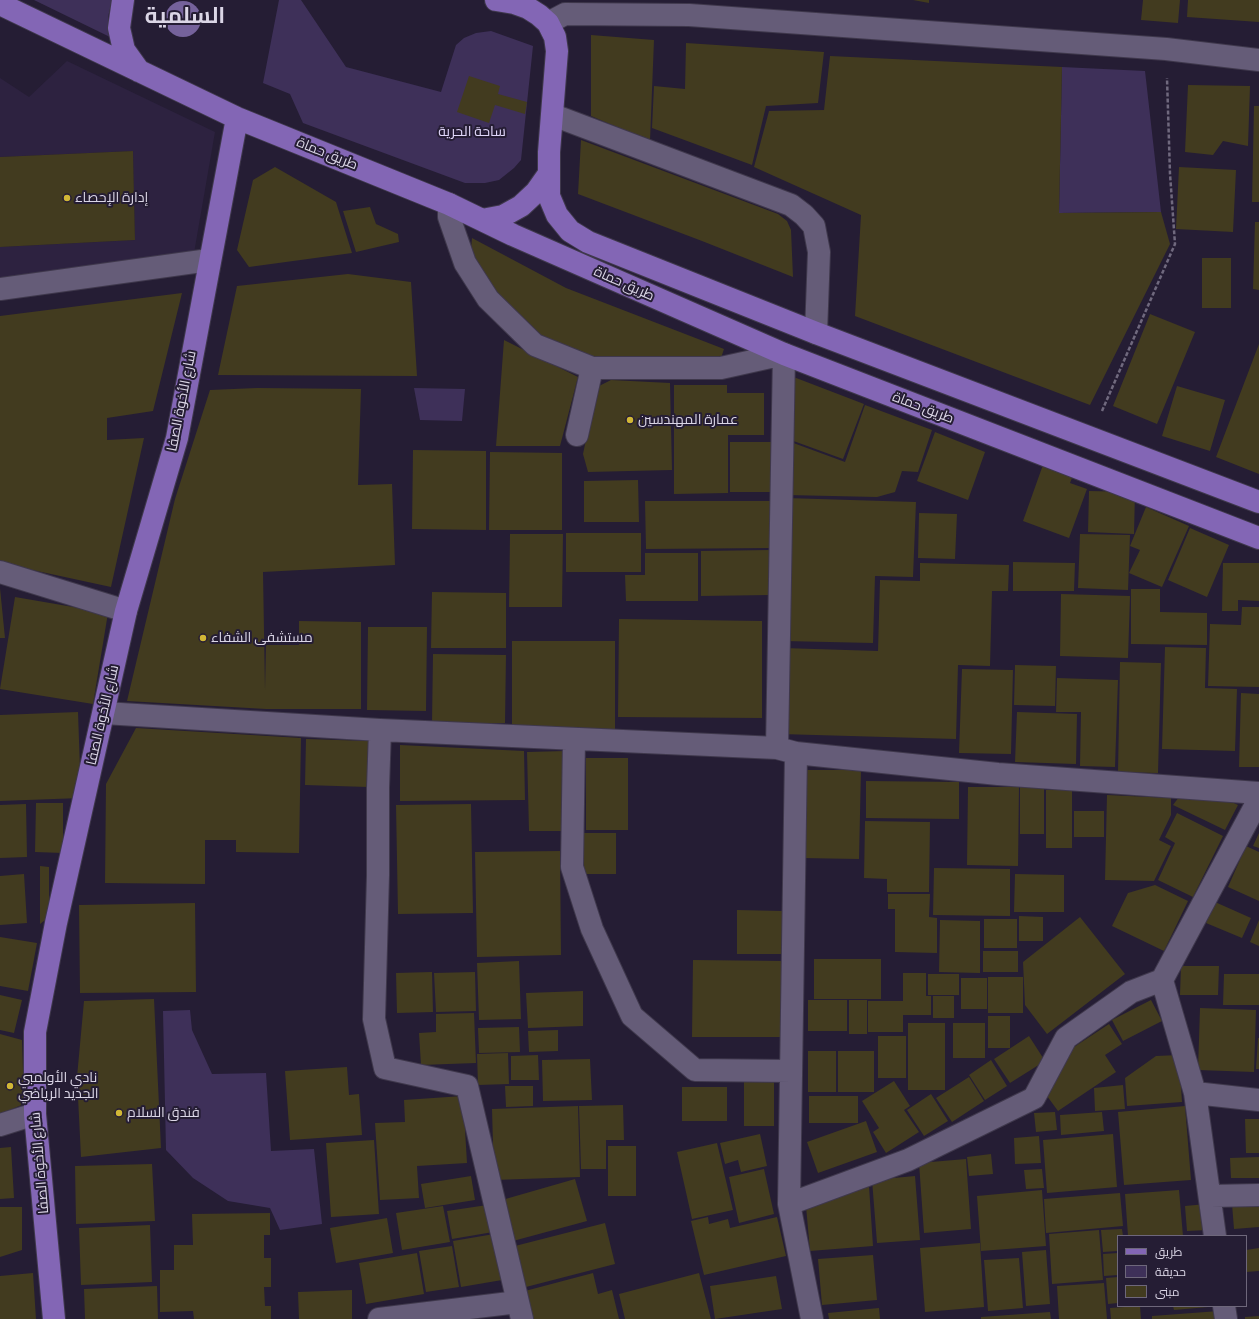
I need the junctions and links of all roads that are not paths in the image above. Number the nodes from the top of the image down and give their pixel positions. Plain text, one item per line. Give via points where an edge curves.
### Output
1 (123, 0) edge
2 (496, 0) edge
3 (0, 4) edge
4 (691, 8) edge
5 (548, 23) junction
6 (1259, 60) edge
7 (139, 71) junction
8 (553, 115) junction
9 (237, 118) junction
10 (548, 175) junction
11 (449, 204) junction
12 (482, 220) junction
13 (209, 260) junction
14 (0, 289) edge
15 (816, 333) junction
16 (784, 354) junction
17 (592, 368) junction
18 (577, 435) dead end
19 (1259, 502) edge
20 (1259, 538) edge
21 (0, 572) edge
22 (126, 611) junction
23 (104, 713) junction
24 (380, 730) junction
25 (574, 739) junction
26 (787, 751) junction
27 (1259, 793) edge
28 (1259, 799) edge
29 (1162, 980) junction
30 (791, 1071) junction
31 (1195, 1093) junction
32 (1259, 1100) edge
33 (35, 1114) junction
34 (0, 1125) edge
35 (1259, 1195) edge
36 (1210, 1196) junction
37 (789, 1204) junction
38 (1216, 1235) edge
39 (1224, 1307) edge
40 (520, 1310) edge
41 (54, 1319) edge
42 (379, 1319) edge
43 (812, 1319) edge
44 (1226, 1319) edge

1 - 7 main road via 119,28 124,50
2 - 5 main road, طريق حماة via 528,8
3 - 7 main road, طريق حماة
4 - 5 street via 565,14
4 - 6 street via 1166,49
5 - 8 main road, طريق حماة via 555,36 557,51
7 - 9 main road, طريق حماة
8 - 10 main road, طريق حماة
8 - 15 street via 791,205 804,215 814,226 819,252
9 - 11 main road, طريق حماة
9 - 13 main road, شارع الأخوة الصفا
10 - 12 main road via 536,192 521,206 503,216
10 - 15 main road, طريق حماة via 549,196 557,215 570,231 588,242
11 - 12 main road, طريق حماة
11 - 17 street via 449,217 465,263 488,299 535,345
12 - 16 main road, طريق حماة
13 - 14 street
13 - 22 main road, شارع الأخوة الصفا via 177,438
15 - 19 main road, طريق حماة
16 - 17 street via 721,368
16 - 20 main road, طريق حماة
16 - 26 street
17 - 18 street
21 - 22 street
22 - 23 main road, شارع الأخوة الصفا
23 - 24 street
23 - 33 main road, شارع الأخوة الصفا via 56,923 35,1032
24 - 25 street
24 - 40 street via 374,1019 385,1068 467,1086
25 - 26 street
25 - 30 street via 572,867 592,929 632,1016 694,1070
26 - 27 street via 998,774
26 - 30 street
28 - 29 street
29 - 31 street
29 - 37 street via 1131,992 1066,1038 1034,1098 908,1160
30 - 37 street
31 - 32 street
31 - 36 street
33 - 34 street
33 - 41 main road, شارع الأخوة الصفا
35 - 36 street
36 - 38 street
37 - 43 street
39 - 44 street
40 - 42 street

